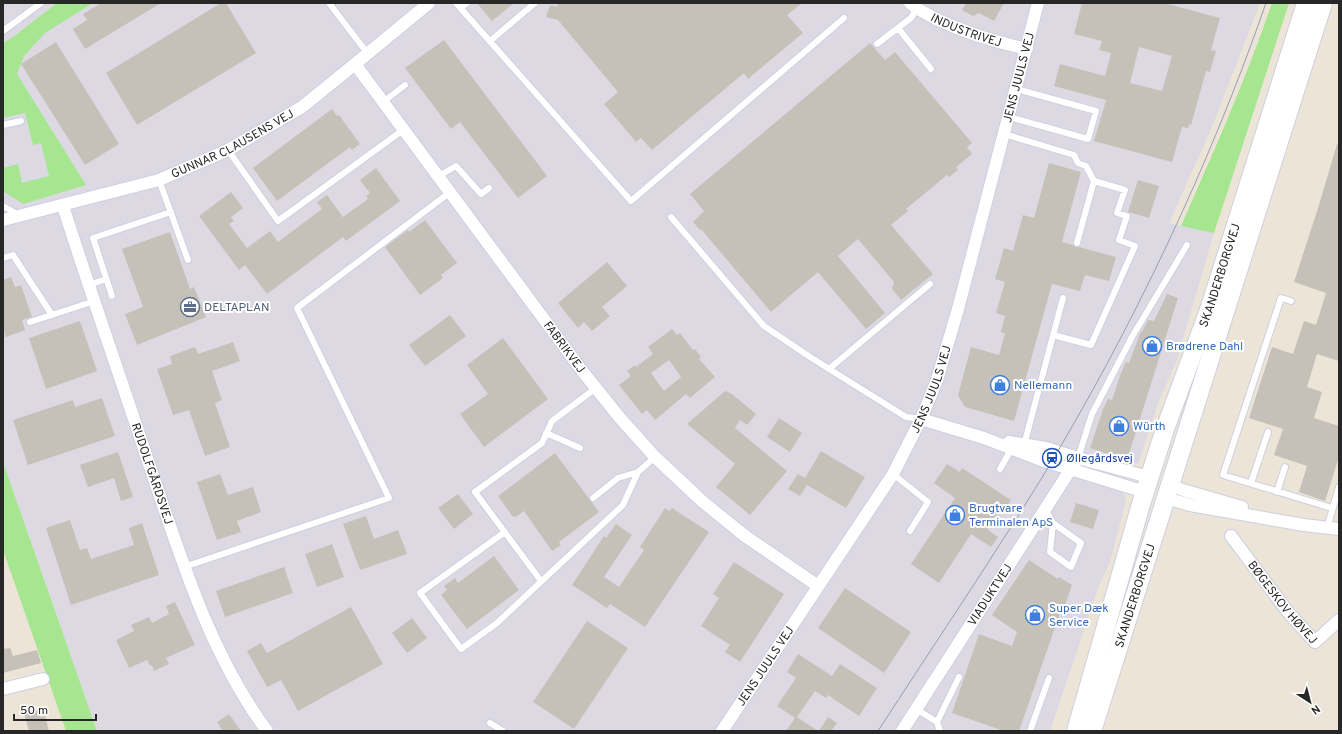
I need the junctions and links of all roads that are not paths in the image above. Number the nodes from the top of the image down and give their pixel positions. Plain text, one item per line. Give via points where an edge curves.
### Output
1 (41, 3) edge
2 (329, 3) edge
3 (429, 3) edge
4 (467, 3) edge
5 (535, 3) edge
6 (1038, 3) edge
7 (1306, 3) edge
8 (1323, 3) edge
9 (458, 6) edge
10 (914, 6) edge
11 (844, 18) dead end
12 (898, 28) junction
13 (3, 31) edge
14 (490, 41) junction
15 (878, 44) dead end
16 (1026, 49) junction
17 (368, 54) junction
18 (355, 64) junction
19 (932, 69) dead end
20 (405, 85) dead end
21 (1016, 89) junction
22 (383, 102) junction
23 (1009, 117) junction
24 (21, 120) dead end
25 (3, 125) edge
26 (403, 130) junction
27 (1004, 134) junction
28 (228, 150) junction
29 (437, 177) junction
30 (159, 180) junction
31 (1094, 181) junction
32 (489, 188) dead end
33 (449, 193) junction
34 (3, 206) edge
35 (63, 206) junction
36 (170, 212) junction
37 (20, 216) junction
38 (671, 217) dead end
39 (3, 220) edge
40 (1076, 243) dead end
41 (1187, 245) dead end
42 (3, 258) edge
43 (188, 260) dead end
44 (106, 279) junction
45 (930, 284) dead end
46 (90, 285) junction
47 (112, 296) dead end
48 (1062, 298) dead end
49 (95, 301) junction
50 (1291, 301) dead end
51 (52, 315) junction
52 (30, 322) dead end
53 (1052, 335) junction
54 (1198, 340) junction
55 (828, 369) junction
56 (596, 388) junction
57 (921, 419) junction
58 (1268, 432) dead end
59 (546, 433) junction
60 (1018, 447) junction
61 (580, 448) dead end
62 (655, 457) junction
63 (1078, 458) junction
64 (1285, 467) dead end
65 (1071, 469) junction
66 (1000, 470) dead end
67 (638, 472) junction
68 (892, 474) junction
69 (1145, 482) junction
70 (1251, 483) junction
71 (1339, 487) edge
72 (1277, 492) junction
73 (1170, 495) junction
74 (593, 498) dead end
75 (1332, 508) junction
76 (1045, 509) junction
77 (1269, 518) junction
78 (1053, 523) junction
79 (1327, 528) junction
80 (1339, 529) edge
81 (505, 532) junction
82 (910, 532) dead end
83 (1231, 536) dead end
84 (184, 567) junction
85 (541, 581) junction
86 (818, 586) junction
87 (1130, 613) junction
88 (1339, 620) edge
89 (959, 677) dead end
90 (1049, 678) dead end
91 (43, 679) dead end
92 (3, 689) edge
93 (916, 709) junction
94 (937, 722) junction
95 (490, 723) dead end
96 (266, 731) edge
97 (502, 731) edge
98 (722, 731) edge
99 (902, 731) edge
100 (940, 731) edge
101 (1030, 731) edge
102 (1076, 731) edge
103 (1092, 731) edge

1 - 13 lane
2 - 17 lane
3 - 17 street, GUNNAR CLAUSENS VEJ
4 - 9 lane
5 - 14 lane
6 - 16 street, JENS JUULS VEJ
7 - 54 main road, SKANDERBORGVEJ
8 - 73 main road, SKANDERBORGVEJ
9 - 14 lane
10 - 12 lane via 911,18
10 - 16 street, INDUSTRIVEJ via 951,26 984,39
11 - 14 lane via 630,201
12 - 15 lane
12 - 19 lane
16 - 21 street, JENS JUULS VEJ
17 - 18 street, GUNNAR CLAUSENS VEJ
18 - 22 street, FABRIKVEJ
18 - 28 street, GUNNAR CLAUSENS VEJ via 302,107
20 - 22 lane
21 - 23 street, JENS JUULS VEJ
21 - 23 lane via 1096,111 1088,139
22 - 26 street, FABRIKVEJ
23 - 27 street, JENS JUULS VEJ
24 - 25 lane
26 - 28 lane via 278,221
26 - 29 street, FABRIKVEJ
27 - 31 lane via 1074,155 1078,163 1086,166
27 - 57 street, JENS JUULS VEJ via 958,309 939,373
28 - 30 street, GUNNAR CLAUSENS VEJ
29 - 32 lane via 456,166 481,194
29 - 33 street, FABRIKVEJ
30 - 35 street, GUNNAR CLAUSENS VEJ
30 - 36 lane
31 - 40 lane
31 - 53 lane via 1125,190 1118,213 1127,216 1119,240 1135,246 1091,345
33 - 56 street, FABRIKVEJ
33 - 84 lane via 297,308 389,498
34 - 37 lane
35 - 37 street, GUNNAR CLAUSENS VEJ
35 - 46 street, RUDOLFGÅRDSVEJ
36 - 43 lane
36 - 44 lane via 93,238
37 - 39 street, GUNNAR CLAUSENS VEJ
38 - 55 lane via 764,326
41 - 63 lane via 1132,337 1092,414
42 - 51 lane via 13,256
44 - 46 lane
44 - 47 lane
45 - 55 lane
46 - 49 street, RUDOLFGÅRDSVEJ
48 - 53 lane
49 - 51 lane
49 - 84 street, RUDOLFGÅRDSVEJ
50 - 70 lane via 1281,298 1223,475
51 - 52 lane
53 - 60 lane
54 - 69 main road, SKANDERBORGVEJ
54 - 73 main road via 1162,476 1162,489
55 - 57 lane via 906,417
56 - 59 lane via 552,421
56 - 62 street, FABRIKVEJ
57 - 60 street
57 - 68 street, JENS JUULS VEJ
58 - 70 lane
59 - 61 lane
59 - 81 lane via 542,443 475,492
60 - 63 street via 1046,448
60 - 65 street
60 - 66 lane
62 - 67 lane
62 - 86 street, FABRIKVEJ via 703,502 745,536
63 - 65 street, VIADUKTVEJ
63 - 69 street
64 - 72 lane
65 - 69 street
65 - 76 street, VIADUKTVEJ
67 - 74 lane via 618,478
67 - 85 lane via 623,504
68 - 82 lane via 928,502
68 - 86 street, JENS JUULS VEJ
69 - 87 main road via 1152,494 1152,501
69 - 102 main road, SKANDERBORGVEJ
70 - 72 lane
71 - 75 lane
72 - 75 lane
73 - 77 street via 1190,505
73 - 77 street via 1186,491 1253,510
73 - 87 main road, SKANDERBORGVEJ
75 - 79 lane
76 - 78 lane
76 - 93 street, VIADUKTVEJ
77 - 79 street
78 - 78 lane via 1081,543 1071,567 1050,552
79 - 80 street
81 - 85 lane
81 - 85 lane via 420,593 461,649 497,623
83 - 88 street, BØGESKOV HØVEJ via 1288,612 1315,642
84 - 96 street, RUDOLFGÅRDSVEJ via 215,641 250,708
86 - 98 street, JENS JUULS VEJ
87 - 103 main road, SKANDERBORGVEJ
89 - 94 lane
90 - 101 lane
91 - 92 street
93 - 94 lane
93 - 99 street, VIADUKTVEJ
94 - 100 lane
95 - 97 lane

